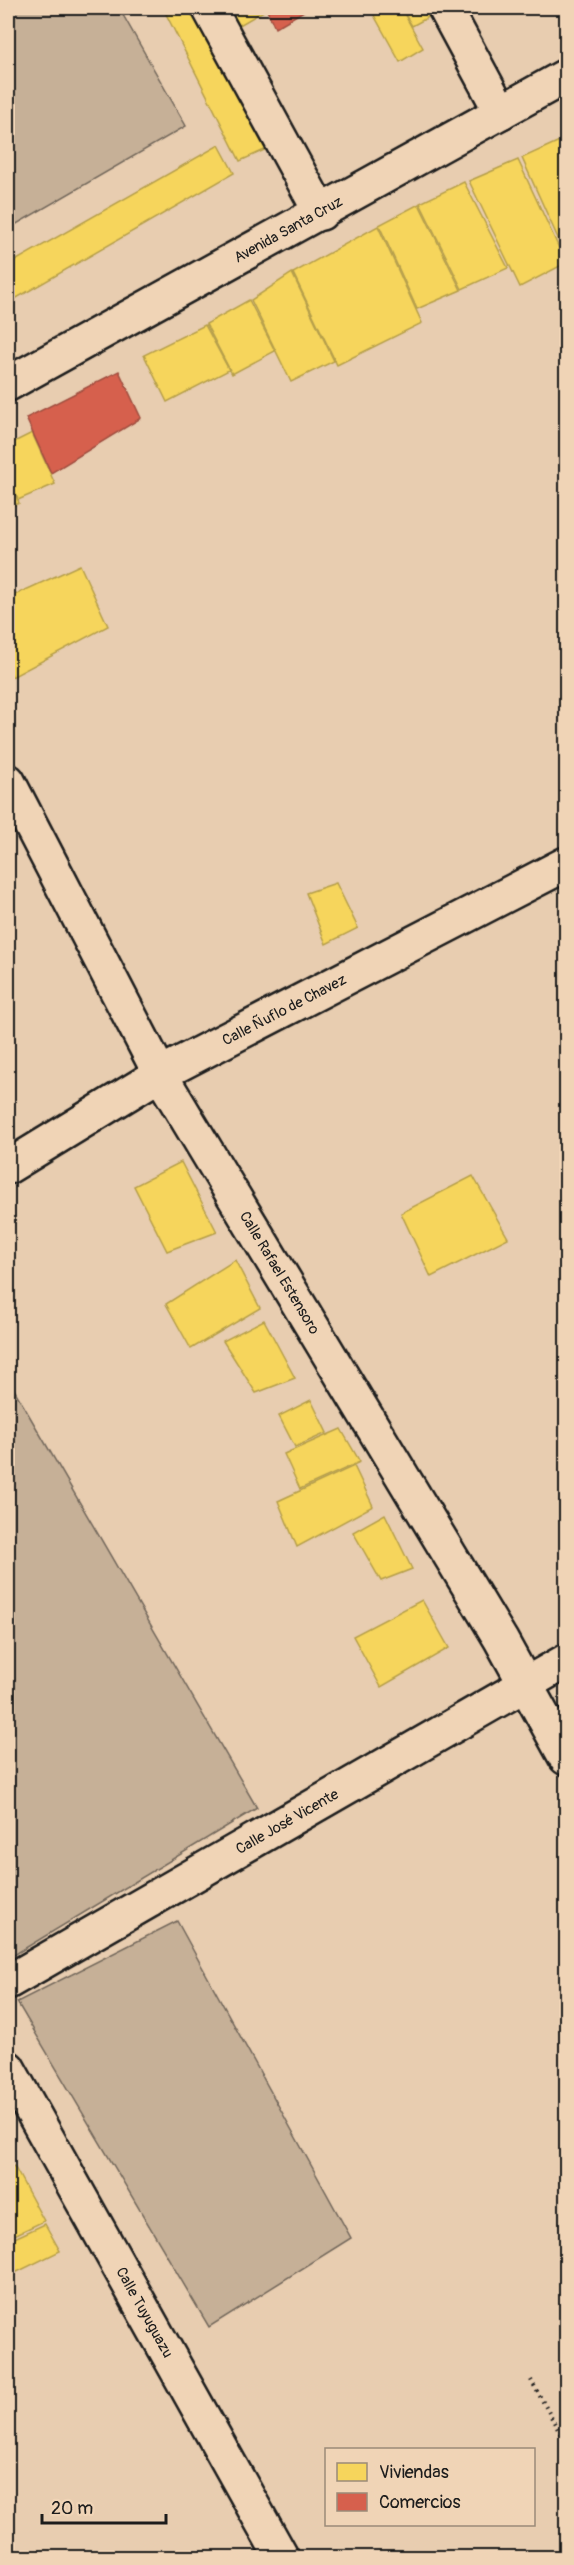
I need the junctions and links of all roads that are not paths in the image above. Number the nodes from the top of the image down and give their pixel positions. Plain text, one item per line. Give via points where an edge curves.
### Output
1 (209, 8) edge
2 (445, 8) edge
3 (567, 76) edge
4 (501, 112) junction
5 (321, 213) junction
6 (8, 384) edge
7 (8, 781) edge
8 (567, 864) edge
9 (160, 1074) junction
10 (8, 1167) edge
11 (567, 1661) edge
12 (527, 1683) junction
13 (567, 1758) edge
14 (8, 1982) edge
15 (8, 2068) edge
16 (282, 2558) edge

1 - 5 street
2 - 4 street
3 - 4 street, Avenida Santa Cruz
4 - 5 street, Avenida Santa Cruz
5 - 6 street, Avenida Santa Cruz
7 - 9 street, Calle Rafael Estensoro
8 - 9 street, Calle Ñuflo de Chavez
9 - 10 street, Calle Ñuflo de Chavez
9 - 12 street, Calle Rafael Estensoro
11 - 12 street, Calle José Vicente
12 - 13 street, Calle Rafael Estensoro
12 - 14 street, Calle José Vicente
15 - 16 street, Calle Tuyuguazu

